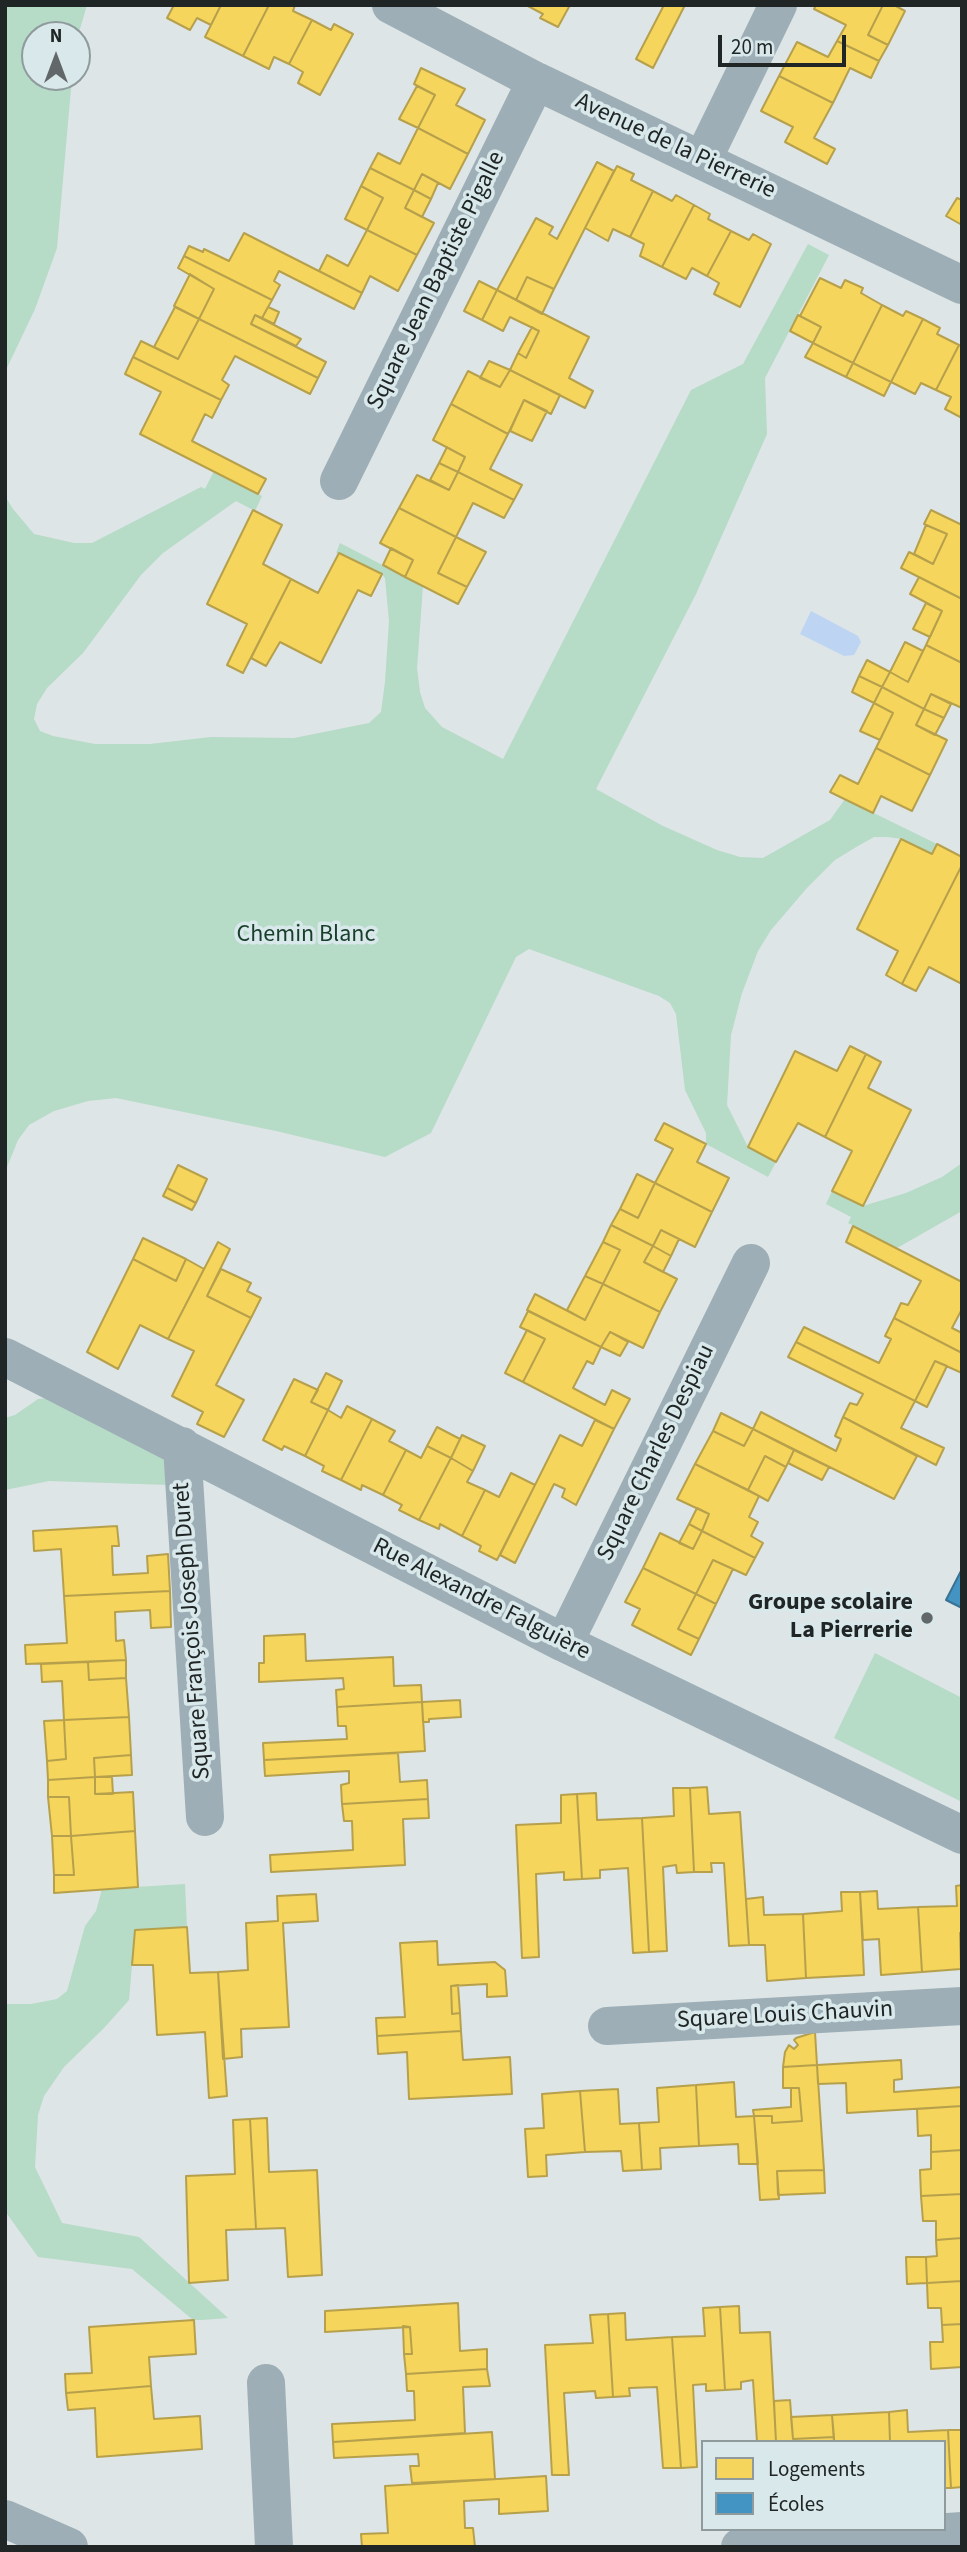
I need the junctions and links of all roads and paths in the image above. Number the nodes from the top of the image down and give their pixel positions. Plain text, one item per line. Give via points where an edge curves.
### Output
1 (391, 5) edge
2 (778, 5) edge
3 (536, 81) junction
4 (703, 159) junction
5 (962, 285) edge
6 (339, 481) dead end
7 (751, 1263) dead end
8 (5, 1357) edge
9 (182, 1446) junction
10 (564, 1643) junction
11 (205, 1817) dead end
12 (962, 1835) edge
13 (962, 2006) edge
14 (607, 2025) dead end
15 (267, 2384) dead end
16 (5, 2519) edge
17 (962, 2531) edge
18 (69, 2547) edge
19 (274, 2547) edge
20 (740, 2547) edge

1 - 3 street, Avenue de la Pierrerie
2 - 4 street
3 - 4 street, Avenue de la Pierrerie
3 - 6 street, Square Jean Baptiste Pigalle
4 - 5 street, Avenue de la Pierrerie
7 - 10 street, Square Charles Despiau
8 - 9 street, Rue Alexandre Falguière
9 - 10 street, Rue Alexandre Falguière
9 - 11 street, Square François Joseph Duret
10 - 12 street, Rue Alexandre Falguière
13 - 14 street, Square Louis Chauvin
15 - 19 street
16 - 18 street
17 - 20 street

